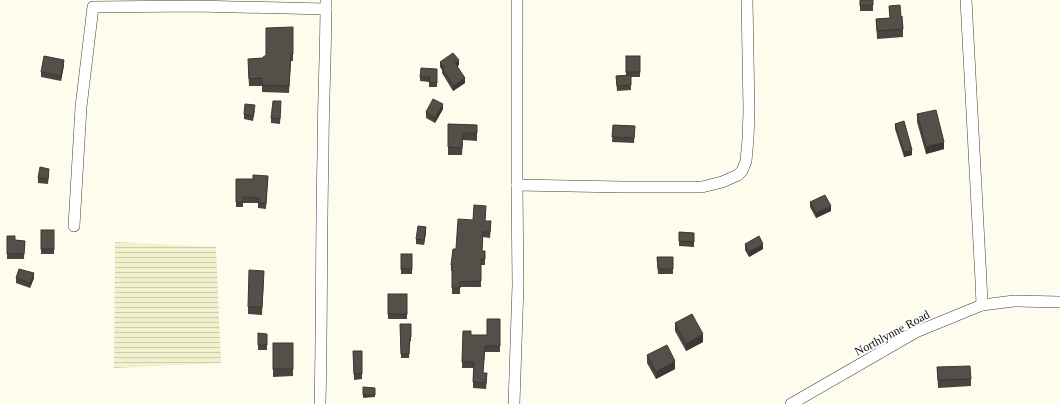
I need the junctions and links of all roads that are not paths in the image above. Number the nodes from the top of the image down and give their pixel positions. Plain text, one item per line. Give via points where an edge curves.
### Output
1 (517, 0) edge
2 (747, 0) edge
3 (966, 0) edge
4 (326, 5) edge
5 (517, 184) junction
6 (74, 226) dead end
7 (1060, 302) edge
8 (982, 305) junction
9 (320, 404) edge
10 (514, 404) edge
11 (791, 404) edge

1 - 5 street
2 - 5 street via 748,139 746,161 738,175 702,187
3 - 8 street
4 - 6 street via 93,7 81,107
4 - 9 street
5 - 10 street via 518,285
7 - 8 street, Northlynne Road via 1014,301
8 - 11 street, Northlynne Road via 916,332

